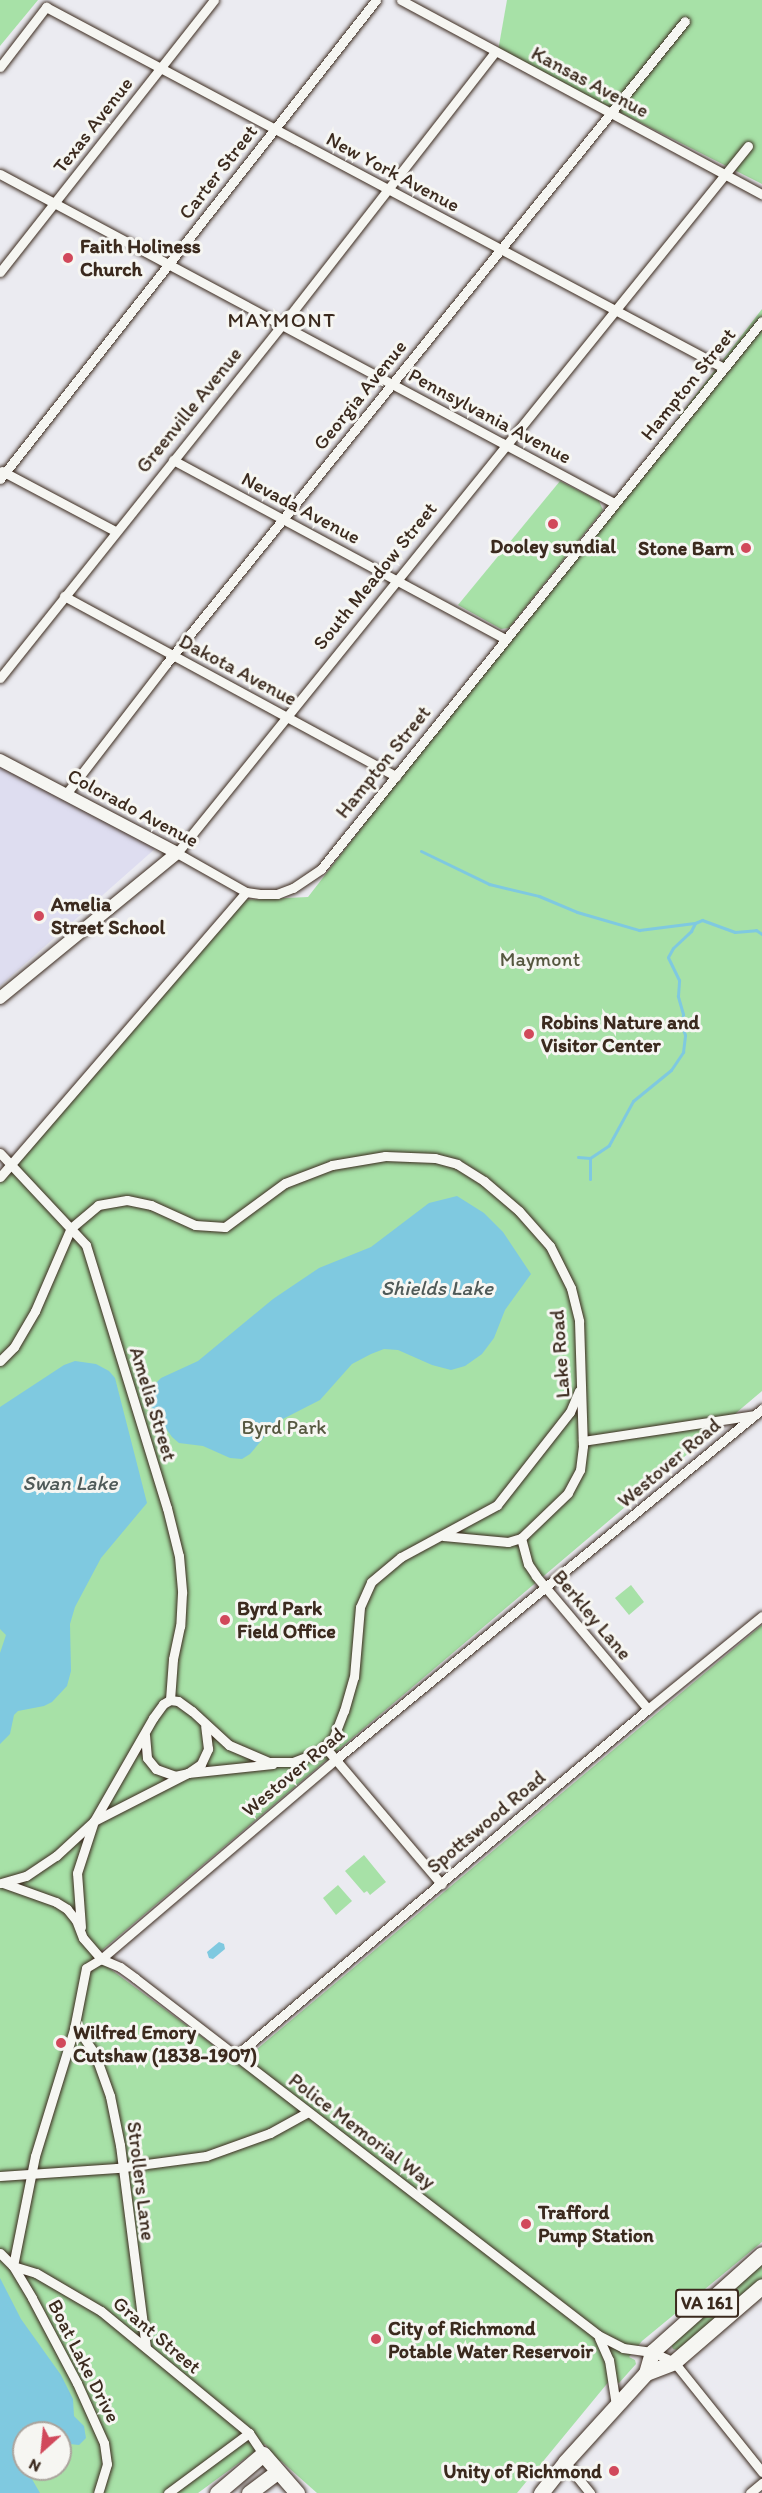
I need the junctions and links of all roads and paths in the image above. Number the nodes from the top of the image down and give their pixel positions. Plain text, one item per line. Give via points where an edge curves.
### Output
1 (214, 0) edge
2 (376, 0) edge
3 (401, 0) edge
4 (685, 21) dead end
5 (495, 52) junction
6 (0, 67) edge
7 (161, 67) junction
8 (611, 113) junction
9 (275, 129) junction
10 (748, 146) dead end
11 (724, 173) junction
12 (0, 174) edge
13 (388, 189) junction
14 (762, 194) edge
15 (54, 203) junction
16 (501, 249) junction
17 (169, 264) junction
18 (0, 272) edge
19 (614, 310) junction
20 (762, 321) edge
21 (282, 324) junction
22 (724, 368) junction
23 (392, 384) junction
24 (504, 446) junction
25 (173, 459) junction
26 (2, 474) edge
27 (614, 503) junction
28 (283, 519) junction
29 (115, 531) junction
30 (396, 580) junction
31 (64, 596) junction
32 (506, 639) junction
33 (173, 655) junction
34 (0, 678) edge
35 (286, 717) junction
36 (0, 760) edge
37 (396, 776) junction
38 (66, 794) junction
39 (177, 853) junction
40 (246, 892) junction
41 (0, 998) edge
42 (0, 1152) edge
43 (10, 1165) junction
44 (0, 1177) edge
45 (71, 1228) junction
46 (0, 1361) edge
47 (580, 1388) junction
48 (760, 1415) edge
49 (583, 1441) junction
50 (442, 1536) junction
51 (521, 1538) junction
52 (547, 1588) junction
53 (762, 1616) edge
54 (170, 1700) junction
55 (648, 1709) junction
56 (203, 1722) junction
57 (145, 1733) junction
58 (325, 1747) junction
59 (335, 1760) junction
60 (275, 1764) junction
61 (188, 1773) junction
62 (94, 1821) junction
63 (1, 1883) edge
64 (441, 1884) junction
65 (81, 1934) junction
66 (101, 1959) junction
67 (74, 2029) junction
68 (234, 2057) junction
69 (308, 2112) junction
70 (122, 2167) junction
71 (32, 2175) junction
72 (0, 2176) edge
73 (0, 2253) edge
74 (762, 2254) edge
75 (13, 2265) junction
76 (762, 2286) edge
77 (598, 2336) junction
78 (146, 2347) junction
79 (652, 2352) junction
80 (674, 2362) junction
81 (646, 2373) junction
82 (616, 2405) junction
83 (249, 2433) junction
84 (263, 2454) junction
85 (565, 2462) junction
86 (277, 2472) junction
87 (762, 2472) edge
88 (762, 2483) edge
89 (98, 2493) edge
90 (168, 2493) edge
91 (217, 2493) edge
92 (249, 2493) edge
93 (297, 2493) edge
94 (541, 2493) edge
95 (590, 2493) edge
96 (750, 2493) edge

1 - 7 street, Texas Avenue
2 - 9 street, Carter Street
3 - 5 street, Kansas Avenue
4 - 8 street, Georgia Avenue
5 - 8 street, Kansas Avenue
5 - 13 street, Greenville Avenue
6 - 7 street, New York Avenue via 46,7
7 - 9 street, New York Avenue
7 - 15 street, Texas Avenue
8 - 11 street, Kansas Avenue
8 - 16 street, Georgia Avenue
9 - 13 street, New York Avenue
9 - 17 street, Carter Street
10 - 11 street, South Meadow Street
11 - 14 street, Kansas Avenue
11 - 19 street, South Meadow Street
12 - 15 street, Pennsylvania Avenue
13 - 16 street, New York Avenue
13 - 21 street, Greenville Avenue
15 - 17 street, Pennsylvania Avenue
15 - 18 street, Texas Avenue
16 - 19 street, New York Avenue
16 - 23 street, Georgia Avenue
17 - 21 street, Pennsylvania Avenue
17 - 26 street, Carter Street
19 - 22 street, New York Avenue
19 - 24 street, South Meadow Street
20 - 22 street, Hampton Street
21 - 23 street, Pennsylvania Avenue
21 - 25 street, Greenville Avenue
22 - 27 street, Hampton Street
23 - 24 street, Pennsylvania Avenue
23 - 28 street, Georgia Avenue
24 - 27 street, Pennsylvania Avenue
24 - 30 street, South Meadow Street
25 - 28 street, Nevada Avenue
25 - 29 street, Greenville Avenue
26 - 29 street
27 - 32 street, Hampton Street
28 - 30 street, Nevada Avenue
28 - 33 street, Georgia Avenue
29 - 31 street, Greenville Avenue
30 - 32 street, Nevada Avenue
30 - 35 street, South Meadow Street
31 - 33 street, Dakota Avenue
31 - 34 street, Greenville Avenue
32 - 37 street, Hampton Street
33 - 35 street, Dakota Avenue
33 - 38 street, Georgia Avenue
35 - 37 street, Dakota Avenue
35 - 39 street, South Meadow Street
36 - 38 street, Colorado Avenue
37 - 40 street, Hampton Street via 306,881 272,894
38 - 39 street, Colorado Avenue
39 - 40 street, Colorado Avenue
39 - 41 street, South Meadow Street
40 - 43 street
42 - 43 street, Amelia Street
43 - 44 street
43 - 45 street, Amelia Street
45 - 46 street, Lake Road via 35,1311 14,1347
45 - 47 street, Lake Road via 98,1206 127,1200 151,1205 195,1226 225,1227 285,1183 332,1165 385,1156 457,1164 519,1211 550,1246 571,1288 579,1321
45 - 54 street, Amelia Street via 86,1245 174,1536 181,1573 180,1626
47 - 49 street, Lake Road
47 - 50 street via 570,1412 502,1499
48 - 49 street
48 - 52 street, Westover Road
49 - 51 street, Lake Road via 580,1470 568,1493
50 - 51 street via 508,1542
50 - 58 street via 401,1557 371,1582 360,1607 354,1677 333,1738
51 - 52 street, Berkley Lane via 528,1564
52 - 55 street, Berkley Lane
52 - 59 street, Westover Road
53 - 55 street, Spottswood Road
54 - 56 street via 184,1705
54 - 57 street via 163,1704
55 - 64 street, Spottswood Road
56 - 60 street via 229,1745
56 - 61 street via 208,1732 208,1749 201,1764
57 - 61 street via 147,1758 156,1769 175,1776
57 - 62 street
58 - 59 street
58 - 60 street via 302,1760
59 - 64 street
59 - 66 street, Westover Road
60 - 61 street
61 - 62 street
62 - 63 street via 56,1856 26,1876
62 - 65 street via 78,1874
63 - 65 street via 56,1902 76,1920
64 - 68 street, Spottswood Road
65 - 66 street
66 - 67 street, Westover Road via 86,1968
66 - 68 street, Police Memorial Way via 120,1967
67 - 70 street, Strollers Lane via 88,2042 102,2069 115,2116
67 - 71 street, Westover Road
68 - 69 street, Police Memorial Way
69 - 70 street via 238,2147 196,2158
69 - 77 street, Police Memorial Way
70 - 71 street
70 - 78 street, Strollers Lane
71 - 72 street
71 - 75 street, Westover Road
73 - 75 street, Boat Lake Drive
74 - 79 main road, VA 161
75 - 78 street, Grant Street via 79,2296
75 - 89 street, Boat Lake Drive via 77,2383 104,2443 107,2464
76 - 80 main road, VA 161
77 - 79 street, Police Memorial Way via 623,2348
77 - 82 street, Police Memorial Way via 609,2360
78 - 83 street, Grant Street
79 - 80 street, Police Memorial Way
79 - 81 main road, VA 161
80 - 81 main road, VA 161
80 - 87 street
81 - 82 main road, VA 161
82 - 85 main road, VA 161
83 - 84 street, Grant Street
83 - 90 street
84 - 86 main road
84 - 91 main road
85 - 94 main road, VA 161
85 - 95 street
86 - 92 main road
86 - 93 main road
88 - 96 street

